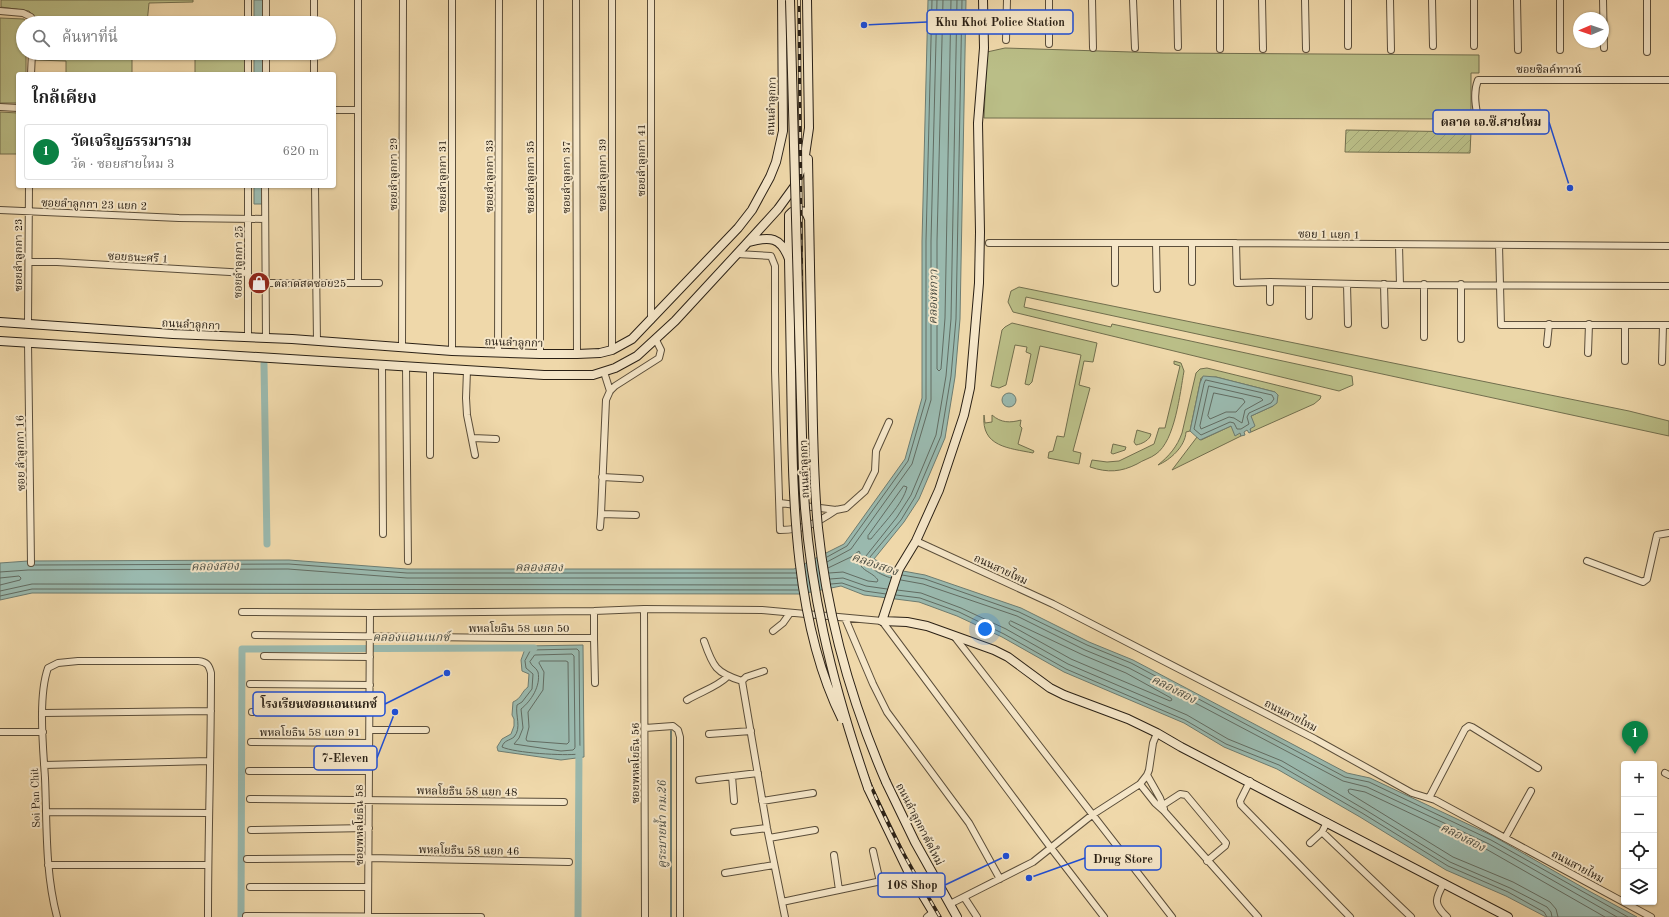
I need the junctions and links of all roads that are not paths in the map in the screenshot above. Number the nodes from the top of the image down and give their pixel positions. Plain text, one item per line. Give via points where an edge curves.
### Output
1 (248, 0) edge
2 (266, 0) edge
3 (314, 0) edge
4 (358, 0) edge
5 (404, 0) edge
6 (452, 0) edge
7 (499, 0) edge
8 (540, 0) edge
9 (576, 0) edge
10 (612, 0) edge
11 (650, 0) edge
12 (782, 0) edge
13 (790, 0) edge
14 (807, 0) edge
15 (983, 0) edge
16 (1007, 0) edge
17 (1049, 0) edge
18 (1092, 0) edge
19 (1133, 0) edge
20 (1177, 0) edge
21 (1220, 0) edge
22 (1262, 0) edge
23 (1305, 0) edge
24 (1348, 0) edge
25 (1390, 0) edge
26 (1432, 0) edge
27 (1474, 0) edge
28 (1517, 0) edge
29 (1560, 0) edge
30 (1603, 0) edge
31 (1647, 0) edge
32 (0, 12) edge
33 (1603, 12) edge
34 (26, 16) edge
35 (248, 16) edge
36 (266, 16) edge
37 (314, 16) edge
38 (1006, 40) dead end
39 (1050, 44) dead end
40 (1348, 46) dead end
41 (1433, 46) dead end
42 (1474, 46) dead end
43 (1178, 47) dead end
44 (1093, 48) dead end
45 (1135, 48) dead end
46 (1220, 49) dead end
47 (1263, 49) dead end
48 (1306, 49) dead end
49 (1391, 50) dead end
50 (1518, 50) dead end
51 (1560, 50) dead end
52 (1647, 52) dead end
53 (32, 60) edge
54 (248, 60) edge
55 (266, 60) edge
56 (314, 60) edge
57 (31, 72) edge
58 (248, 72) edge
59 (266, 72) edge
60 (314, 72) edge
61 (1669, 80) edge
62 (0, 107) edge
63 (16, 108) edge
64 (336, 110) edge
65 (358, 110) junction
66 (1480, 128) dead end
67 (807, 146) junction
68 (29, 188) edge
69 (248, 188) edge
70 (265, 188) edge
71 (315, 188) edge
72 (0, 210) edge
73 (29, 212) junction
74 (265, 219) junction
75 (248, 220) junction
76 (809, 220) junction
77 (748, 242) junction
78 (989, 243) dead end
79 (1236, 243) junction
80 (1115, 244) junction
81 (1156, 244) junction
82 (1192, 244) junction
83 (1399, 245) junction
84 (1499, 245) junction
85 (1669, 246) edge
86 (737, 254) junction
87 (789, 258) junction
88 (29, 262) junction
89 (247, 273) junction
90 (1192, 282) dead end
91 (1270, 282) junction
92 (266, 283) junction
93 (318, 283) junction
94 (358, 283) junction
95 (379, 283) dead end
96 (1115, 283) dead end
97 (1309, 284) junction
98 (1347, 284) junction
99 (1384, 284) junction
100 (1400, 284) junction
101 (1424, 284) junction
102 (1461, 284) junction
103 (1499, 285) junction
104 (1669, 286) edge
105 (1157, 289) dead end
106 (1270, 302) dead end
107 (1309, 316) dead end
108 (651, 320) junction
109 (0, 322) edge
110 (28, 324) junction
111 (1348, 324) dead end
112 (1549, 324) junction
113 (1589, 324) junction
114 (1385, 325) dead end
115 (1625, 325) junction
116 (1666, 325) edge
117 (1424, 337) dead end
118 (248, 338) junction
119 (266, 338) junction
120 (1461, 339) dead end
121 (656, 340) junction
122 (0, 341) edge
123 (317, 341) junction
124 (28, 343) junction
125 (1547, 344) dead end
126 (402, 348) junction
127 (612, 350) junction
128 (452, 351) junction
129 (498, 352) junction
130 (1588, 353) dead end
131 (540, 354) junction
132 (577, 354) junction
133 (1625, 361) dead end
134 (1662, 362) dead end
135 (382, 365) junction
136 (406, 367) junction
137 (430, 368) junction
138 (467, 370) junction
139 (604, 372) junction
140 (610, 391) junction
141 (889, 422) dead end
142 (473, 438) junction
143 (496, 439) dead end
144 (430, 455) dead end
145 (475, 455) dead end
146 (602, 477) junction
147 (640, 479) dead end
148 (780, 504) junction
149 (836, 510) junction
150 (601, 514) junction
151 (636, 515) dead end
152 (600, 527) dead end
153 (1669, 533) edge
154 (383, 534) dead end
155 (916, 541) junction
156 (408, 561) dead end
157 (1587, 561) dead end
158 (31, 563) dead end
159 (644, 609) junction
160 (594, 611) junction
161 (242, 612) dead end
162 (370, 613) junction
163 (790, 613) junction
164 (845, 618) junction
165 (882, 621) junction
166 (773, 631) dead end
167 (255, 635) dead end
168 (370, 636) junction
169 (954, 636) junction
170 (594, 638) junction
171 (704, 642) dead end
172 (370, 655) junction
173 (264, 656) dead end
174 (764, 671) dead end
175 (727, 677) junction
176 (742, 681) junction
177 (595, 683) dead end
178 (250, 684) dead end
179 (370, 685) junction
180 (687, 700) dead end
181 (211, 711) junction
182 (252, 712) dead end
183 (43, 713) junction
184 (370, 713) junction
185 (645, 728) junction
186 (370, 730) junction
187 (426, 730) dead end
188 (751, 731) junction
189 (0, 732) edge
190 (43, 732) junction
191 (1157, 733) junction
192 (709, 734) dead end
193 (849, 734) junction
194 (251, 742) dead end
195 (370, 742) junction
196 (210, 761) junction
197 (44, 765) junction
198 (1538, 768) dead end
199 (248, 771) dead end
200 (369, 772) junction
201 (758, 772) junction
202 (1147, 775) junction
203 (732, 776) junction
204 (699, 780) dead end
205 (1250, 781) junction
206 (886, 782) joint
207 (1140, 784) junction
208 (1531, 791) dead end
209 (813, 793) dead end
210 (1429, 798) junction
211 (250, 799) dead end
212 (369, 800) junction
213 (734, 801) dead end
214 (762, 801) junction
215 (564, 802) dead end
216 (1162, 808) junction
217 (46, 812) junction
218 (209, 812) junction
219 (1092, 815) junction
220 (1327, 822) junction
221 (369, 828) junction
222 (767, 828) junction
223 (251, 830) dead end
224 (815, 830) dead end
225 (734, 832) dead end
226 (1322, 832) junction
227 (769, 838) junction
228 (1505, 838) junction
229 (1310, 843) dead end
230 (1051, 848) junction
231 (873, 851) dead end
232 (834, 855) dead end
233 (369, 858) junction
234 (246, 859) dead end
235 (1208, 861) junction
236 (569, 862) dead end
237 (48, 865) junction
238 (208, 865) junction
239 (774, 865) junction
240 (725, 873) dead end
241 (1000, 879) junction
242 (891, 880) dead end
243 (880, 882) junction
244 (1444, 883) junction
245 (250, 887) dead end
246 (368, 887) junction
247 (839, 890) junction
248 (964, 897) junction
249 (782, 902) junction
250 (950, 904) junction
251 (246, 916) dead end
252 (932, 916) edge
253 (57, 917) edge
254 (208, 917) edge
255 (368, 917) edge
256 (481, 917) edge
257 (645, 917) edge
258 (680, 917) edge
259 (785, 917) edge
260 (958, 917) edge
261 (976, 917) edge
262 (1104, 917) edge
263 (1172, 917) edge
264 (1258, 917) edge
265 (1350, 917) edge
266 (1411, 917) edge
267 (1447, 917) edge
268 (1508, 917) edge
269 (1651, 917) edge

1 - 35 street
2 - 36 street
3 - 37 street
4 - 65 street
5 - 126 street, ซอยลำลูกกา 29
6 - 128 street, ซอยลำลูกกา 31
7 - 129 street, ซอยลำลูกกา 33
8 - 131 street, ซอยลำลูกกา 35
9 - 132 street, ซอยลำลูกกา 37
10 - 127 street, ซอยลำลูกกา 39
11 - 108 street, ซอยลำลูกกา 41
12 - 108 main road, ถนนลำลูกกา via 783,131 770,177 752,210 738,228
13 - 193 main road, ถนนลำลูกกา, bridge via 804,497 817,605
14 - 67 main road, ถนนลำลูกกา
15 - 155 main road via 984,48 978,123 979,283 970,388 942,482
16 - 38 street
17 - 39 street
18 - 44 street
19 - 45 street
20 - 43 street
21 - 46 street
22 - 47 street
23 - 48 street
24 - 40 street
25 - 49 street
26 - 41 street
27 - 42 street
28 - 50 street
29 - 51 street
30 - 33 street
31 - 52 street
32 - 34 street via 22,13
53 - 57 street
54 - 58 street
55 - 59 street
56 - 60 street
61 - 66 street, ซอยซิลค์ทาวน์ via 1478,80 1475,86 1475,103
62 - 63 street
64 - 65 street
65 - 94 street
67 - 76 main road, ถนนลำลูกกา
67 - 77 main road, ถนนลำลูกกา via 794,187
68 - 73 street, ซอยลำลูกกา 23
69 - 75 street, ซอยลำลูกกา 25
70 - 74 street
71 - 93 street
72 - 73 street, ซอยลำลูกกา 23 แยก 2
73 - 75 street, ซอยลำลูกกา 23 แยก 2
73 - 88 street, ซอยลำลูกกา 23
74 - 75 street, ซอยลำลูกกา 23 แยก 2
74 - 92 street
75 - 89 street, ซอยลำลูกกา 25
76 - 87 main road via 806,212 800,210 789,215
76 - 206 main road, ถนนลำลูกกา, bridge via 815,494 825,582 846,674 863,726
77 - 86 main road, ถนนลำลูกกา
77 - 87 main road via 772,239 784,245
78 - 80 street, ซอย 1 แยก 1
79 - 82 street, ซอย 1 แยก 1
79 - 83 street, ซอย 1 แยก 1
79 - 91 street via 1237,283
80 - 81 street, ซอย 1 แยก 1
80 - 96 street
81 - 82 street, ซอย 1 แยก 1
81 - 105 street
82 - 90 street
83 - 84 street, ซอย 1 แยก 1
83 - 100 street
84 - 85 street, ซอย 1 แยก 1
84 - 103 street
86 - 121 main road, ถนนลำลูกกา
86 - 148 street via 771,256 775,266 775,371
87 - 193 main road, bridge via 797,538 811,627 829,692
88 - 89 street, ซอยธนะศรี 1
88 - 110 street, ซอยลำลูกกา 23
89 - 118 street, ซอยลำลูกกา 25
91 - 97 street
91 - 106 street
92 - 93 street
92 - 119 street
93 - 94 street
93 - 123 street
94 - 95 street
97 - 98 street
97 - 107 street
98 - 99 street
98 - 111 street
99 - 100 street
99 - 114 street
100 - 101 street
101 - 102 street
101 - 117 street
102 - 103 street
102 - 120 street
103 - 104 street
103 - 112 street via 1501,325
108 - 127 main road, ถนนลำลูกกา via 632,339
109 - 110 main road, ถนนลำลูกกา
110 - 118 main road, ถนนลำลูกกา
112 - 113 street
112 - 125 street
113 - 115 street
113 - 130 street
115 - 116 street
115 - 133 street
116 - 134 street
118 - 119 main road, ถนนลำลูกกา
119 - 123 main road, ถนนลำลูกกา
121 - 139 main road, ถนนลำลูกกา via 627,363
121 - 140 street via 661,350 659,358
122 - 124 main road, ถนนลำลูกกา
123 - 126 main road, ถนนลำลูกกา
124 - 135 main road, ถนนลำลูกกา
124 - 158 street, ซอย ลำลูกกา 16
126 - 128 main road, ถนนลำลูกกา
127 - 132 main road, ถนนลำลูกกา
128 - 129 main road, ถนนลำลูกกา
129 - 131 main road, ถนนลำลูกกา
131 - 132 main road, ถนนลำลูกกา
135 - 136 main road, ถนนลำลูกกา
135 - 154 street
136 - 137 main road, ถนนลำลูกกา
136 - 156 street
137 - 138 main road, ถนนลำลูกกา
137 - 144 street
138 - 139 main road, ถนนลำลูกกา via 575,375
138 - 142 street via 467,415
139 - 140 street
140 - 146 street via 606,400
141 - 149 street via 876,451 875,471 865,491 846,508
142 - 143 street
142 - 145 street
146 - 147 street
146 - 150 street
148 - 149 street
148 - 149 street via 780,530 804,528
150 - 151 street
150 - 152 street
153 - 157 street via 1657,535 1647,579 1643,582
155 - 165 main road via 899,569
155 - 210 street, ถนนสายไหม via 1053,604 1315,739 1412,793
159 - 160 street
159 - 163 street via 762,610
159 - 185 street, ซอยพหลโยธิน 56
160 - 162 street
160 - 170 street
161 - 162 street
162 - 168 street, ซอยพหลโยธิน 58
163 - 164 street
163 - 166 street
164 - 165 street
164 - 241 street via 888,712 969,823
165 - 169 main road via 927,626
165 - 230 street
167 - 168 street, พหลโยธิน 58 แยก 50
168 - 170 street, พหลโยธิน 58 แยก 50
168 - 172 street, ซอยพหลโยธิน 58
169 - 191 main road via 1001,654 1064,695
169 - 219 street
170 - 177 street
171 - 175 street via 711,661
172 - 173 street
172 - 179 street, ซอยพหลโยธิน 58
174 - 176 street
175 - 176 street
175 - 180 street via 716,686
176 - 188 street
178 - 179 street
179 - 184 street, ซอยพหลโยธิน 58
181 - 183 street
181 - 183 street, Soi Pan Chit via 211,673 205,662 78,661 58,663 48,668 44,678
181 - 196 street
182 - 184 street
183 - 190 street, Soi Pan Chit
184 - 186 street, ซอยพหลโยธิน 58
185 - 257 street, ซอยพหลโยธิน 56
185 - 258 street via 674,726 680,737
186 - 187 street
186 - 195 street, ซอยพหลโยธิน 58
188 - 192 street
188 - 201 street
189 - 190 street
190 - 197 street, Soi Pan Chit
191 - 202 street
191 - 205 main road
193 - 252 main road, ถนนลำลูกกา, bridge via 868,788
194 - 195 street, พหลโยธิน 58 แยก 91
195 - 200 street, ซอยพหลโยธิน 58
196 - 197 street
196 - 218 street
197 - 217 street, Soi Pan Chit
198 - 210 street via 1469,726 1465,729
199 - 200 street
200 - 212 street, ซอยพหลโยธิน 58
201 - 203 street
201 - 214 street
202 - 207 street
202 - 216 street via 1160,798
203 - 204 street
203 - 213 street
205 - 220 main road
205 - 265 street via 1240,801 1241,805
206 - 250 main road, ถนนลำลูกกาตัดใหม่ via 915,842
207 - 216 street
207 - 219 street
208 - 228 street
209 - 214 street
210 - 228 street, ถนนสายไหม
211 - 212 street, พหลโยธิน 58 แยก 48
212 - 215 street, พหลโยธิน 58 แยก 48
212 - 221 street, ซอยพหลโยธิน 58
214 - 222 street
216 - 235 street
216 - 235 street via 1180,794 1186,795 1225,841 1224,846
217 - 218 street
217 - 237 street, Soi Pan Chit
218 - 238 street
219 - 230 street
219 - 263 street
220 - 226 street
220 - 244 main road
221 - 223 street
221 - 233 street, ซอยพหลโยธิน 58
222 - 225 street
222 - 227 street
224 - 227 street
226 - 229 street
226 - 266 street
227 - 239 street
228 - 269 street, ถนนสายไหม
230 - 241 street via 1033,862
230 - 262 street
231 - 243 street
232 - 247 street
233 - 234 street, พหลโยธิน 58 แยก 46
233 - 236 street, พหลโยธิน 58 แยก 46
233 - 246 street, ซอยพหลโยธิน 58
235 - 264 street
237 - 238 street
237 - 253 street, Soi Pan Chit
238 - 254 street
239 - 240 street
239 - 249 street
241 - 248 street
242 - 243 street
243 - 247 street
244 - 267 street via 1436,897 1438,909
244 - 268 main road
245 - 246 street
246 - 255 street, ซอยพหลโยธิน 58
247 - 249 street
248 - 250 street
248 - 261 street
249 - 259 street
250 - 260 main road, ถนนลำลูกกาตัดใหม่
251 - 255 street
255 - 256 street

